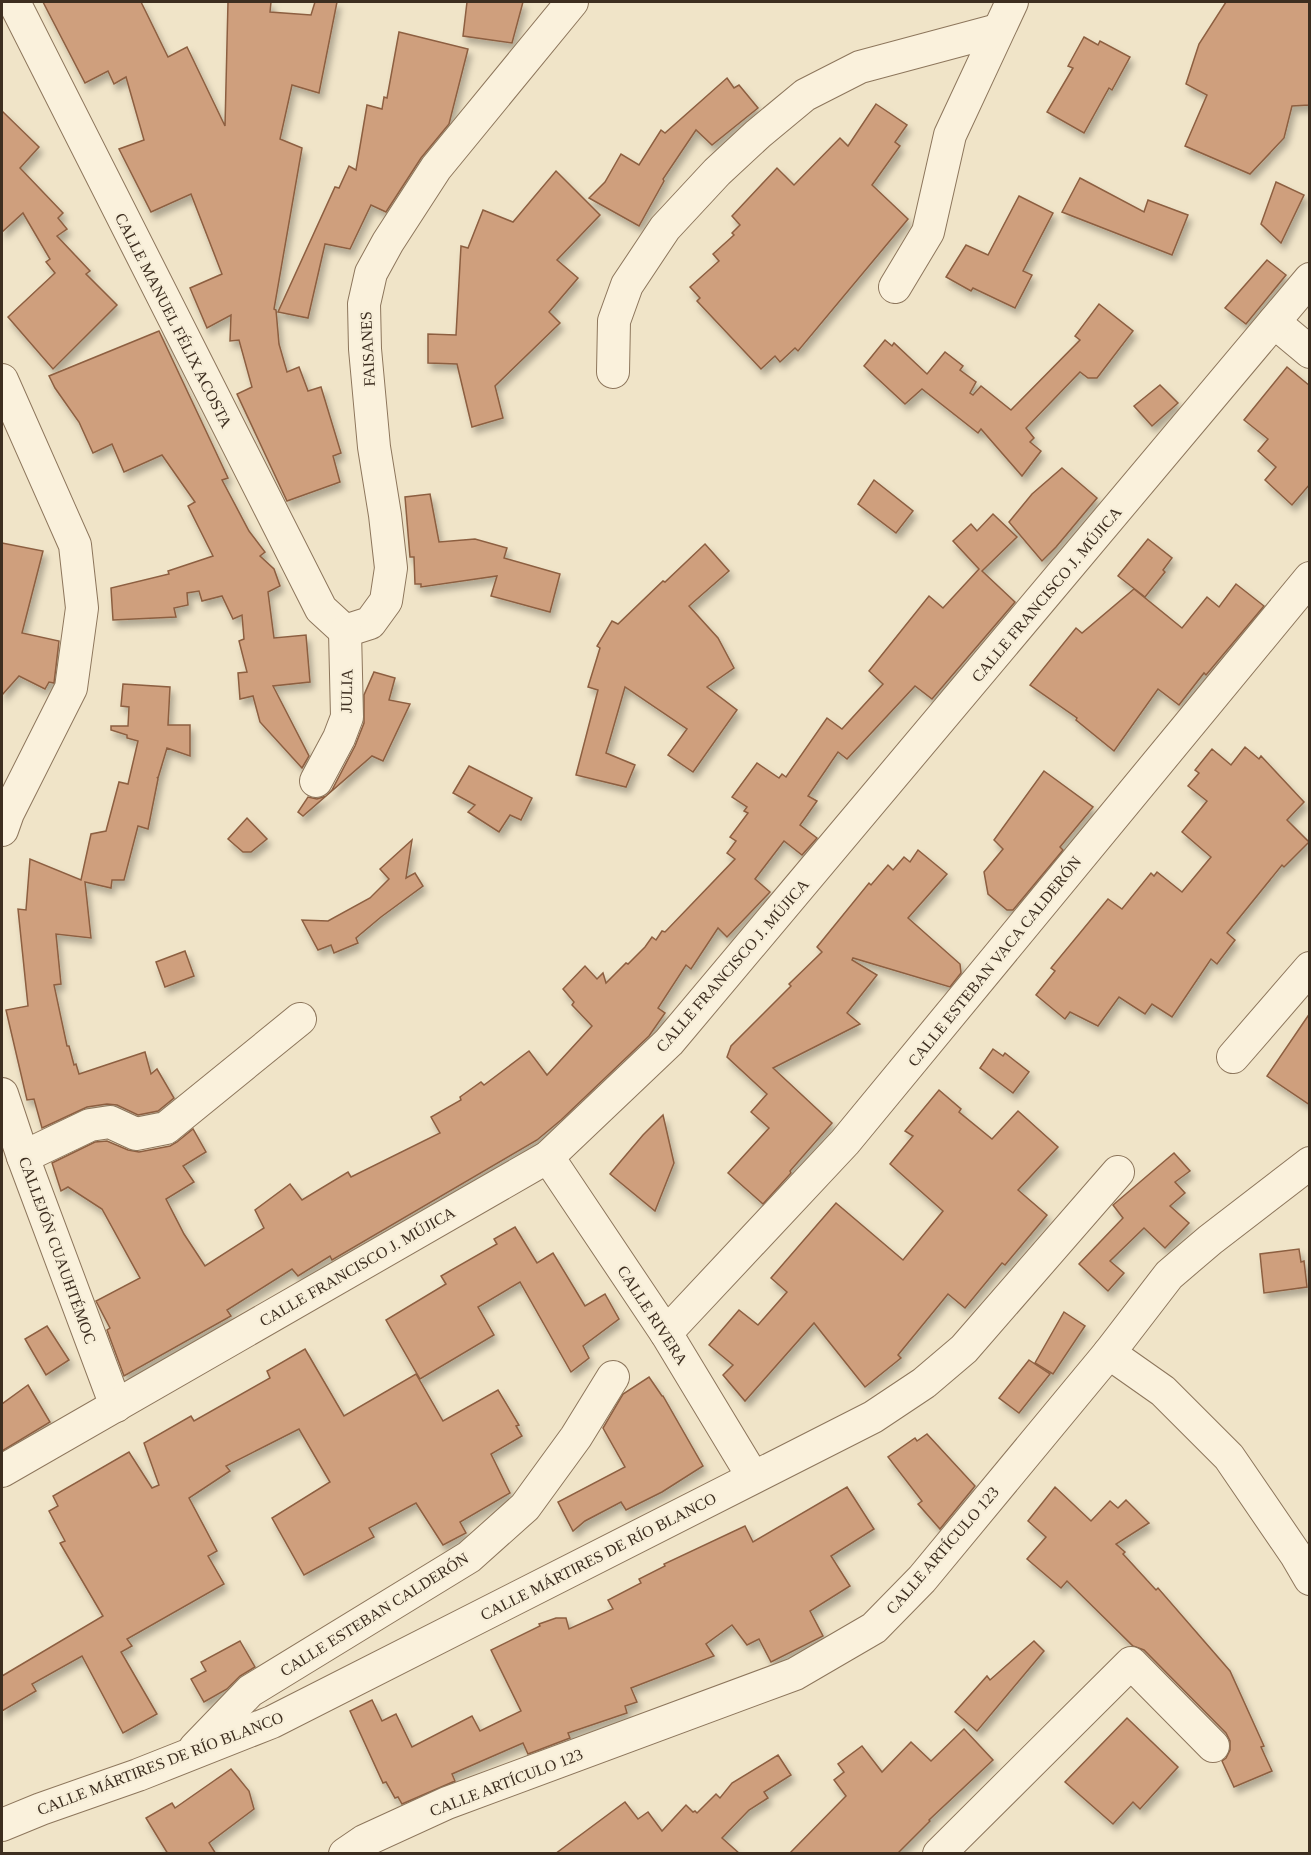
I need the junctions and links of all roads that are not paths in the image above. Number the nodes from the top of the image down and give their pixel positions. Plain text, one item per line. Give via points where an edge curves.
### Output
1 (14, 2) edge
2 (572, 2) edge
3 (1012, 2) edge
4 (998, 30) junction
5 (1310, 279) edge
6 (895, 287) dead end
7 (1274, 322) junction
8 (1310, 352) edge
9 (613, 372) dead end
10 (2, 380) edge
11 (1310, 578) edge
12 (345, 631) junction
13 (316, 781) dead end
14 (2, 830) edge
15 (1310, 968) edge
16 (300, 1019) dead end
17 (1233, 1058) dead end
18 (2, 1094) edge
19 (23, 1157) junction
20 (548, 1157) junction
21 (1310, 1163) edge
22 (1118, 1172) dead end
23 (666, 1333) junction
24 (1109, 1353) junction
25 (613, 1377) dead end
26 (116, 1406) junction
27 (2, 1472) edge
28 (753, 1477) junction
29 (1310, 1579) edge
30 (1213, 1746) dead end
31 (188, 1755) junction
32 (2, 1825) edge
33 (345, 1854) edge
34 (939, 1854) edge

1 - 12 street, CALLE MANUEL FÉLIX ACOSTA via 321,609
2 - 12 street, FAISANES via 435,168 371,273 364,304 365,349 391,568 386,601 370,622
3 - 4 street
4 - 6 street via 950,135 928,232
4 - 9 street via 860,67 805,95 758,134 665,228 627,285 615,321
5 - 7 street, CALLE FRANCISCO J. MÚJICA
7 - 8 street
7 - 20 street, CALLE FRANCISCO J. MÚJICA via 669,1042
10 - 14 street via 75,545 82,608 71,688
11 - 23 street, CALLE ESTEBAN VACA CALDERÓN via 845,1142
12 - 13 street, JULIA via 347,717
15 - 17 street
16 - 19 street via 166,1128 136,1134 110,1122 90,1125
18 - 19 street, CALLEJÓN CUAUHTÉMOC
19 - 26 street, CALLEJÓN CUAUHTÉMOC
20 - 23 street, CALLE RIVERA
20 - 26 street, CALLE FRANCISCO J. MÚJICA
21 - 24 street, CALLE ARTÍCULO 123 via 1169,1275
22 - 28 street, CALLE MÁRTIRES DE RÍO BLANCO via 964,1349 924,1383 873,1417
23 - 28 street, CALLE RIVERA
24 - 29 street via 1163,1391 1229,1457
24 - 33 street, CALLE ARTÍCULO 123 via 922,1579 874,1628 795,1674 447,1803 364,1841
25 - 31 street, CALLE ESTEBAN CALDERÓN via 525,1507 469,1557 250,1691
26 - 27 street, CALLE FRANCISCO J. MÚJICA
28 - 31 street, CALLE MÁRTIRES DE RÍO BLANCO via 289,1713
30 - 34 street via 1131,1663
31 - 32 street, CALLE MÁRTIRES DE RÍO BLANCO

